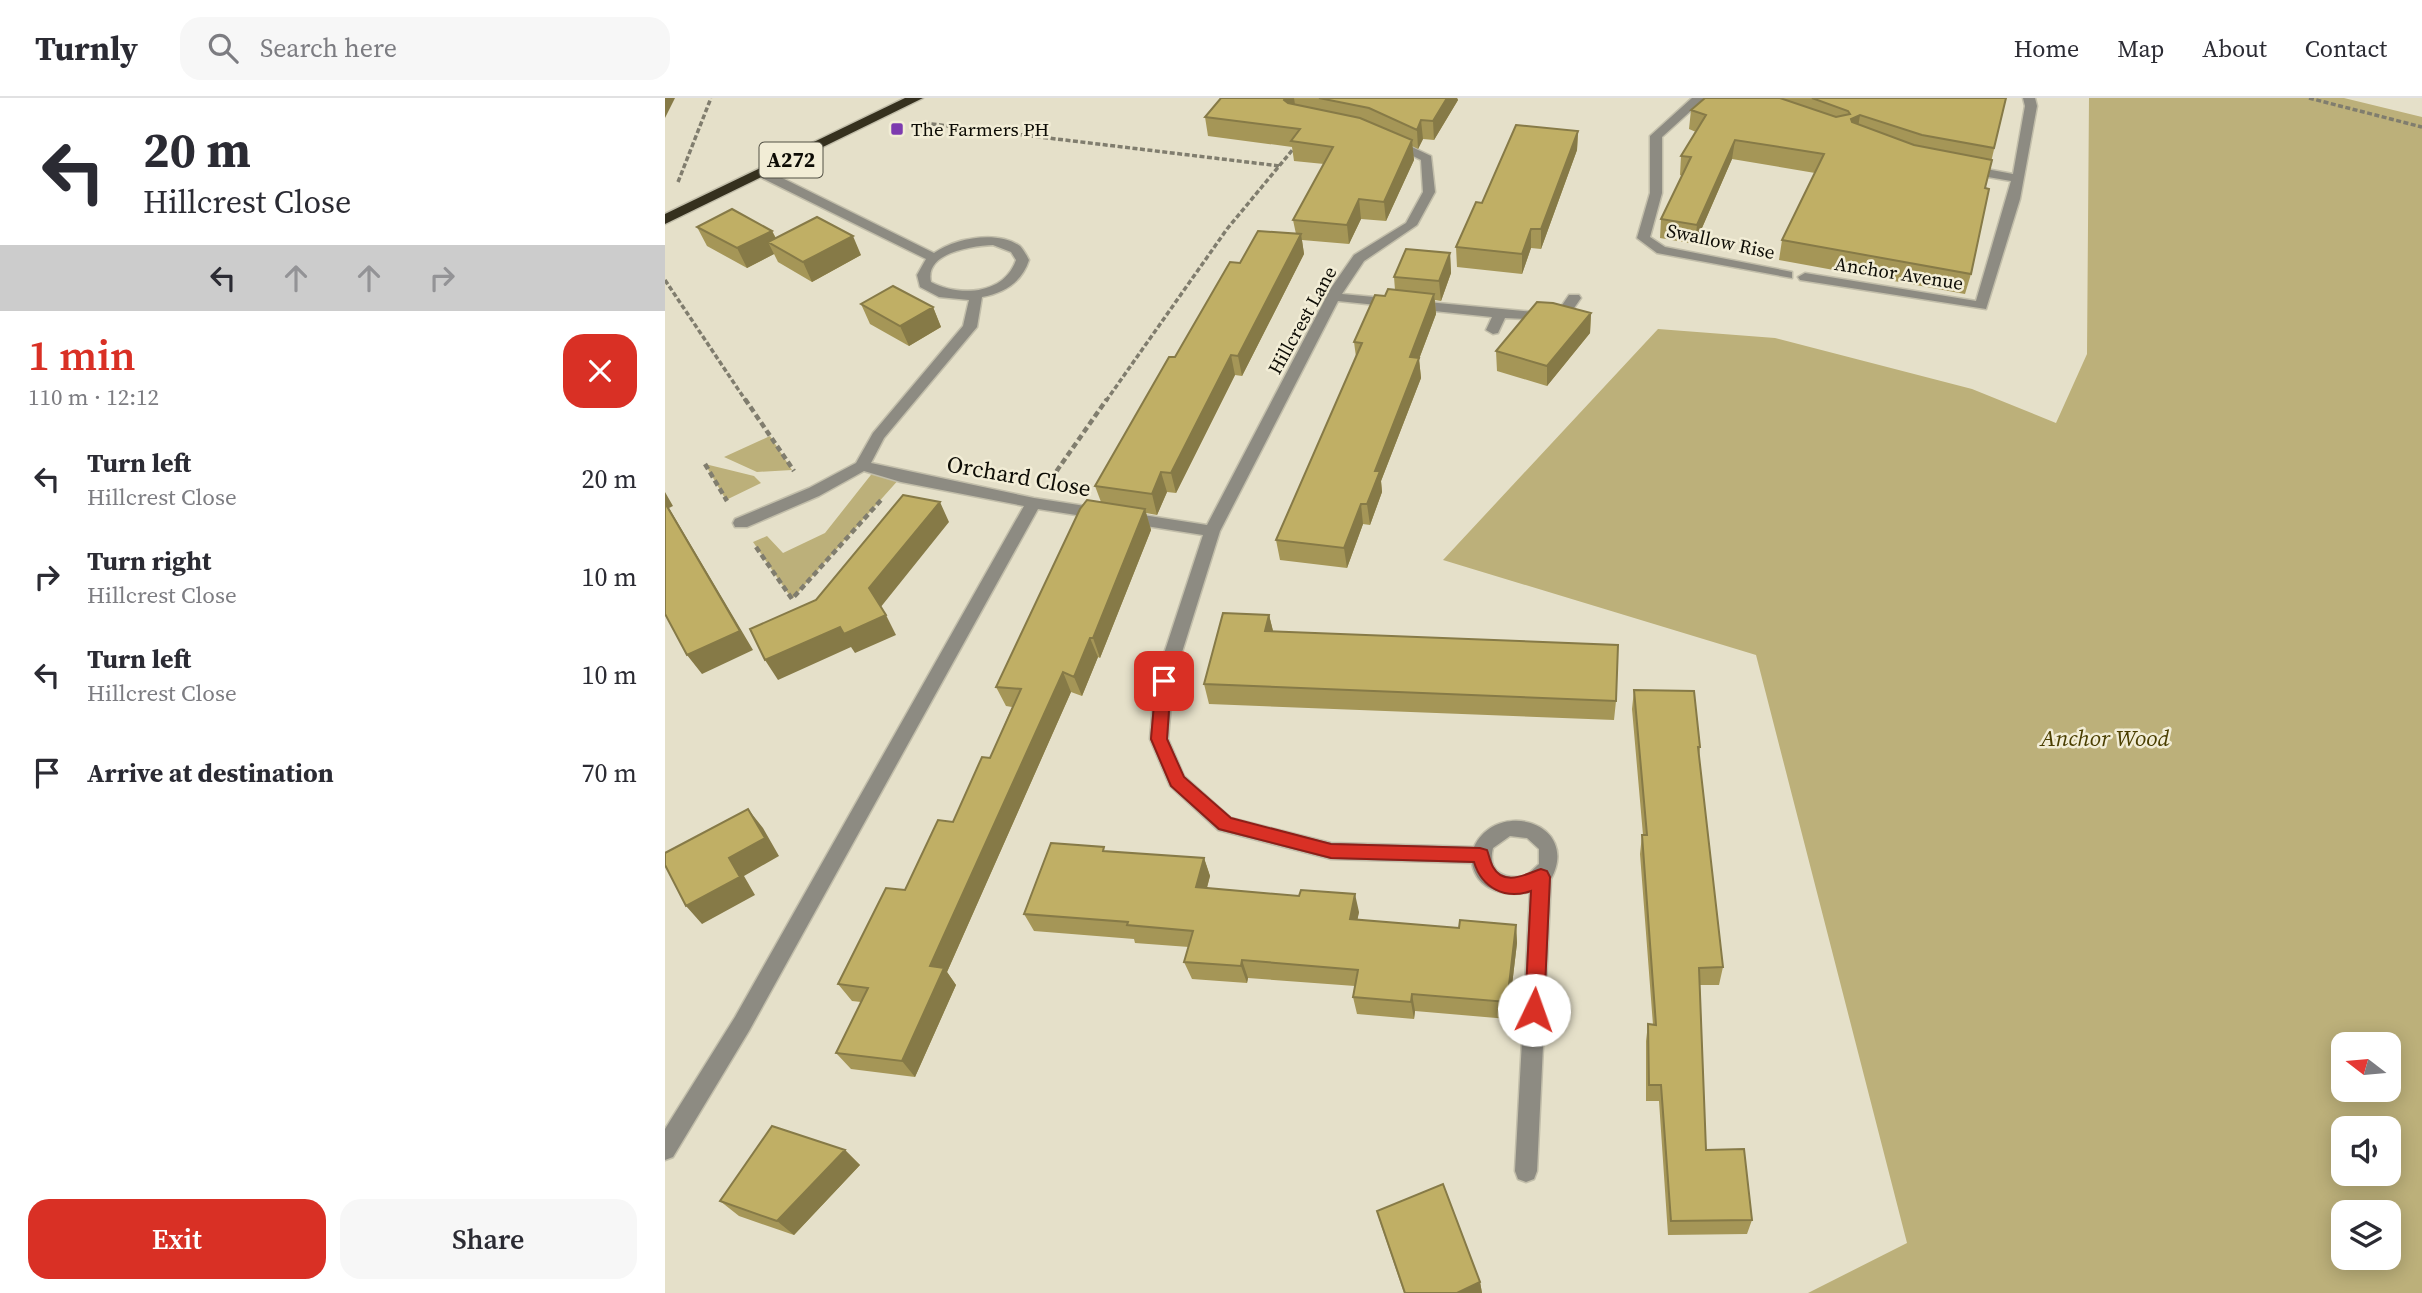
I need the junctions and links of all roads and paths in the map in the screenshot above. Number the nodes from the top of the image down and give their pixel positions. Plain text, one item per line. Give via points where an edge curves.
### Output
1 (711, 98) edge
2 (916, 98) edge
3 (1699, 98) edge
4 (2029, 98) edge
5 (2309, 98) edge
6 (877, 117) junction
7 (2422, 127) edge
8 (1375, 135) edge
9 (1301, 139) edge
10 (1281, 166) junction
11 (1953, 167) edge
12 (764, 174) junction
13 (2017, 178) junction
14 (700, 204) junction
15 (665, 220) edge
16 (934, 258) junction
17 (1787, 275) dead end
18 (1805, 277) dead end
19 (665, 280) edge
20 (976, 295) junction
21 (1334, 297) junction
22 (1574, 298) dead end
23 (1500, 314) junction
24 (1493, 330) dead end
25 (705, 464) dead end
26 (862, 466) junction
27 (901, 478) junction
28 (814, 492) junction
29 (1034, 503) junction
30 (741, 523) junction
31 (1212, 531) junction
32 (1480, 855) junction
33 (1541, 877) junction
34 (665, 1149) edge
35 (1526, 1171) dead end

1 - 14 path via 675,192
2 - 6 highway, A272
3 - 17 street, Swallow Rise via 1656,136 1656,193 1643,238 1661,250
4 - 13 street, Anchor Avenue
5 - 7 path
6 - 10 path
6 - 12 highway, A272
8 - 21 street, Hillcrest Lane via 1427,158 1429,192 1411,225 1359,258
9 - 10 path
10 - 29 path via 1227,229
11 - 13 street
12 - 14 highway, A272
12 - 16 street
13 - 18 street, Anchor Avenue via 1981,306
14 - 15 highway, A272
16 - 20 street via 923,275 925,284 960,296
16 - 20 street via 978,242 1018,250 1023,257 1018,275
19 - 28 path via 792,470
20 - 26 street via 969,327 878,436
21 - 23 street
21 - 31 street, Hillcrest Lane
22 - 23 street via 1560,318
23 - 24 street
25 - 30 path
26 - 27 street, Orchard Close
26 - 28 street
27 - 29 street, Orchard Close
27 - 30 path via 792,599
28 - 30 street
29 - 31 street, Orchard Close
29 - 34 street via 742,1024
31 - 32 street, Hillcrest Lane via 1164,681 1159,739 1177,781 1225,824 1331,851
32 - 33 street via 1486,874 1503,886 1526,885
32 - 33 street via 1489,837 1499,831 1532,831 1548,846 1550,855
33 - 35 street

